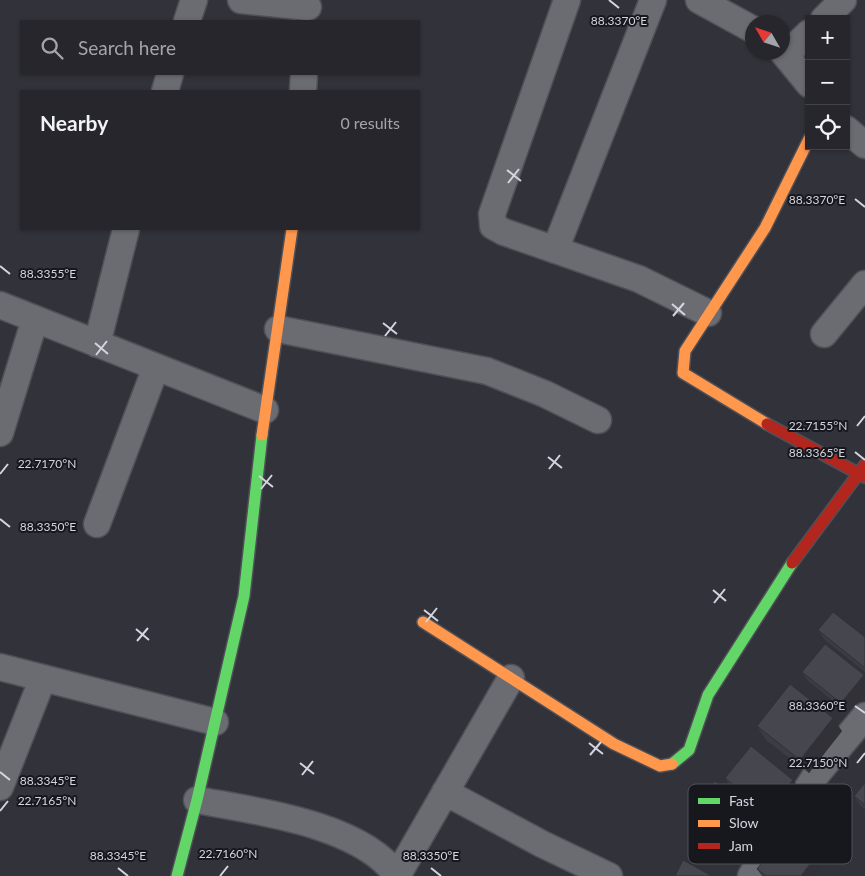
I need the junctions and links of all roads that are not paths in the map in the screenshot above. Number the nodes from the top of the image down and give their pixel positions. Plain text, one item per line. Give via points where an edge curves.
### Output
1 (194, 0) edge
2 (241, 0) edge
3 (567, 0) edge
4 (653, 0) edge
5 (699, 0) edge
6 (843, 0) edge
7 (308, 9) edge
8 (828, 15) edge
9 (187, 20) edge
10 (745, 25) edge
11 (805, 36) edge
12 (790, 49) edge
13 (790, 59) edge
14 (170, 75) edge
15 (304, 75) edge
16 (805, 79) edge
17 (165, 90) edge
18 (303, 90) edge
19 (850, 132) edge
20 (865, 145) edge
21 (805, 147) edge
22 (126, 230) edge
23 (292, 230) edge
24 (555, 250) junction
25 (865, 284) edge
26 (0, 305) edge
27 (708, 313) junction
28 (35, 320) junction
29 (278, 330) junction
30 (824, 334) dead end
31 (96, 344) junction
32 (156, 367) junction
33 (265, 410) junction
34 (598, 420) dead end
35 (0, 433) edge
36 (863, 472) edge
37 (96, 524) dead end
38 (423, 622) dead end
39 (0, 667) edge
40 (44, 678) junction
41 (511, 678) junction
42 (865, 716) edge
43 (215, 722) junction
44 (810, 784) edge
45 (0, 787) edge
46 (445, 792) junction
47 (197, 800) junction
48 (759, 864) edge
49 (177, 876) edge
50 (608, 876) edge
51 (751, 876) edge

1 - 9 street
2 - 7 street
3 - 24 street via 492,214 493,226 498,230
4 - 24 street
5 - 10 street
6 - 8 street
11 - 12 street
13 - 16 street
14 - 17 street
15 - 18 street
19 - 20 street
21 - 27 street via 766,228
22 - 31 street
23 - 29 street
24 - 27 street via 639,279
25 - 30 street
26 - 28 street
27 - 36 street via 685,352 683,373 801,443
28 - 31 street
28 - 35 street
29 - 33 street
29 - 34 street via 487,371
31 - 32 street
32 - 33 street
32 - 37 street
33 - 43 street via 244,596
36 - 41 street via 805,543 708,695 689,750 673,764 660,766 614,744
38 - 41 street
39 - 40 street
40 - 43 street
40 - 45 street
41 - 46 street
42 - 44 street
43 - 47 street
46 - 47 street via 397,876 387,862 328,830
46 - 50 street
47 - 49 street
48 - 51 street

